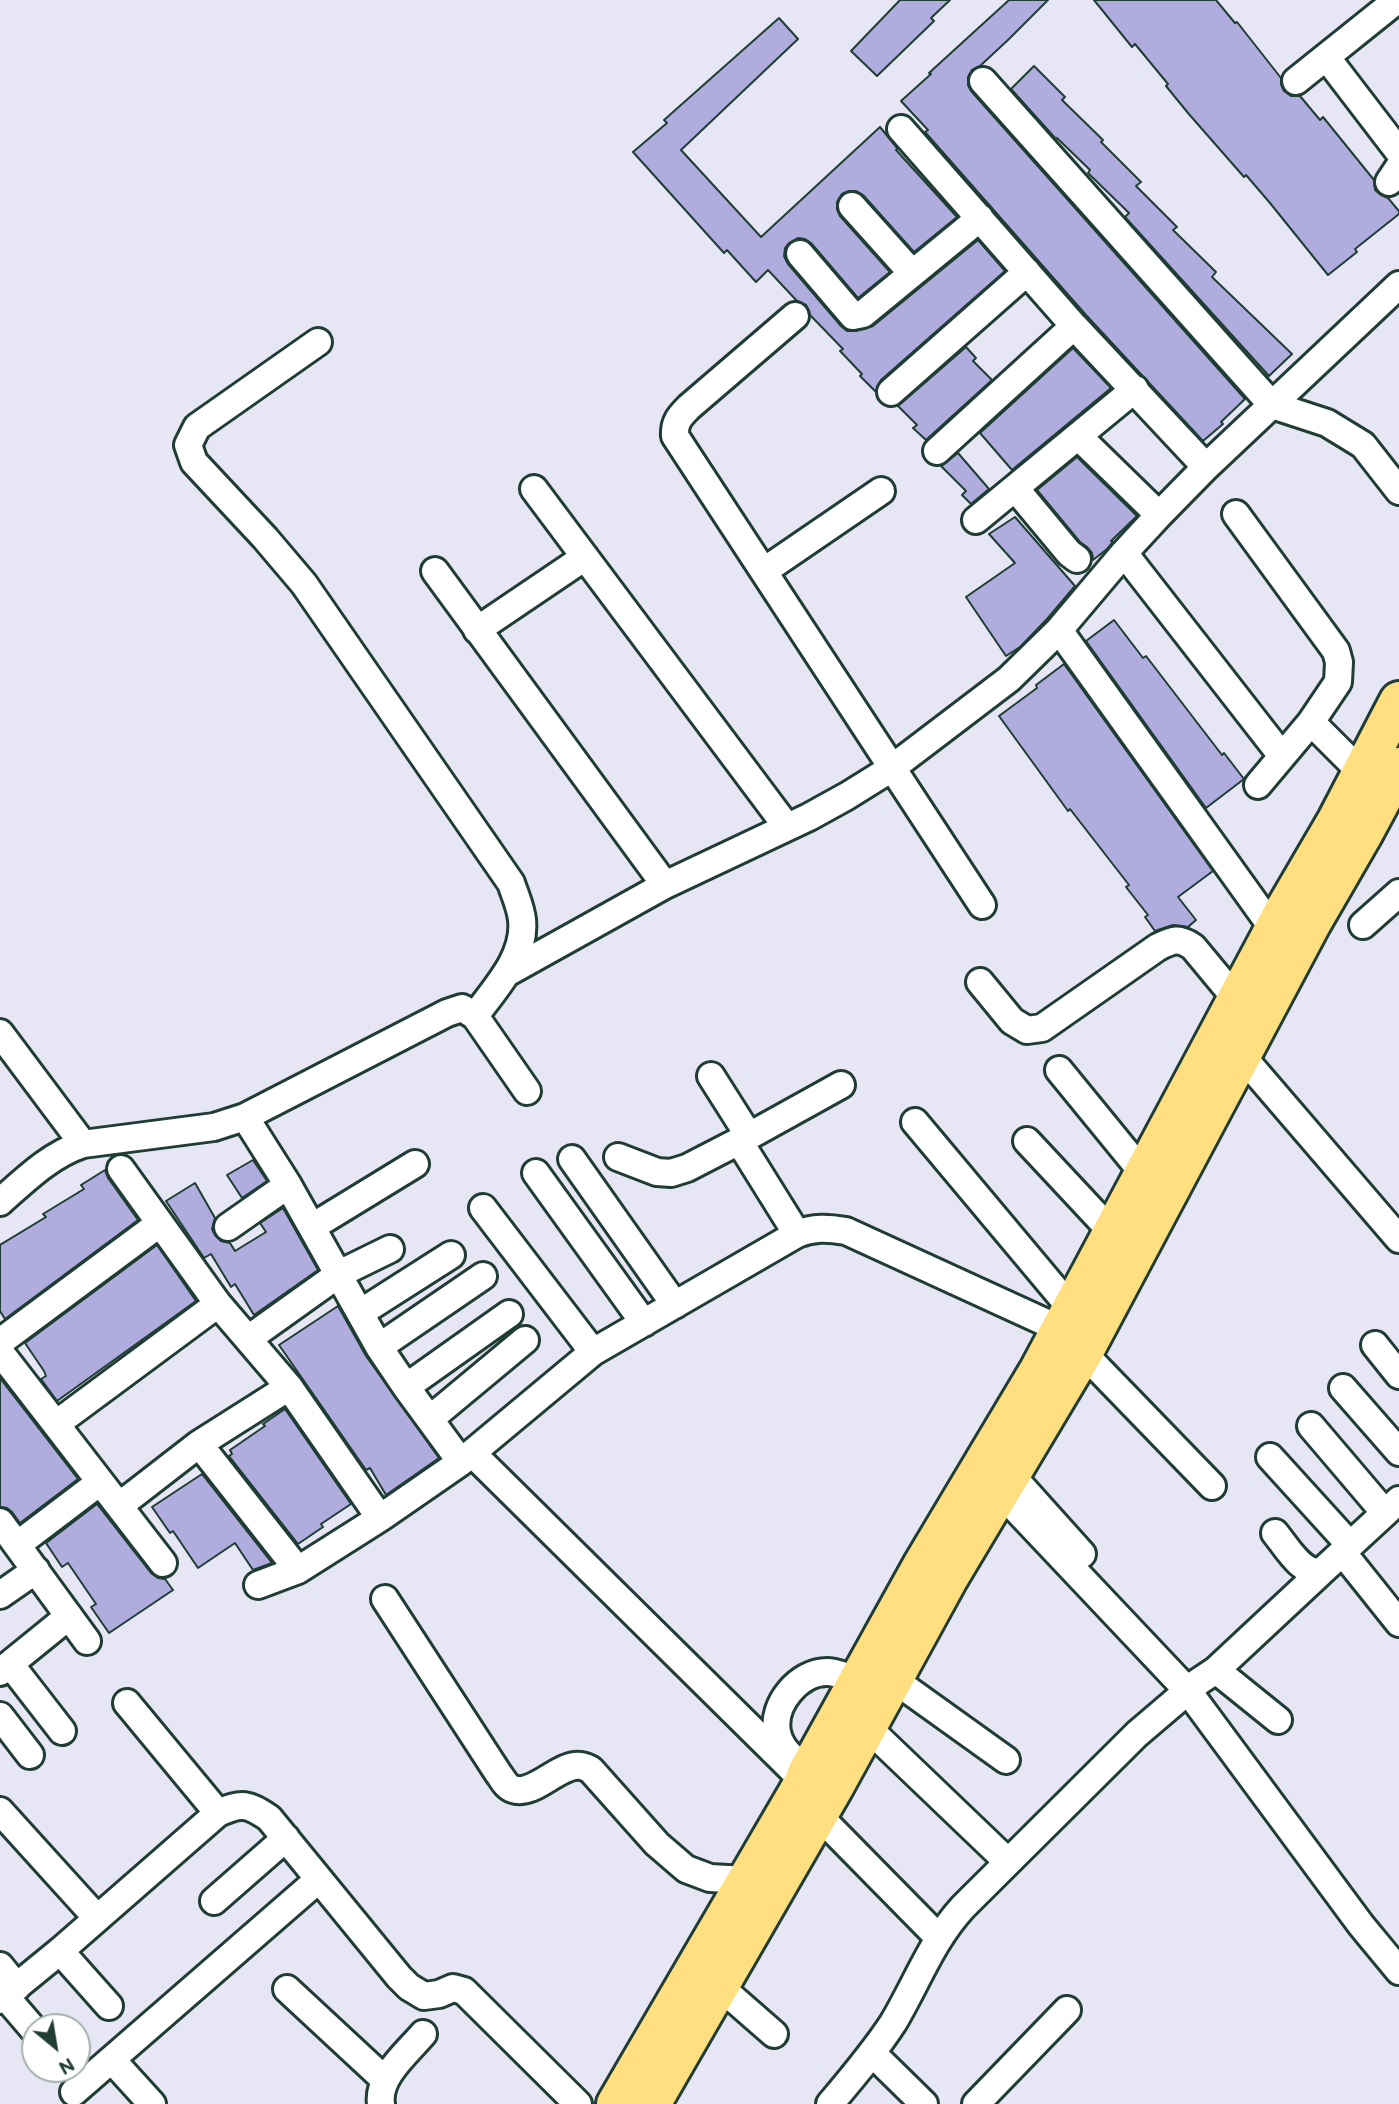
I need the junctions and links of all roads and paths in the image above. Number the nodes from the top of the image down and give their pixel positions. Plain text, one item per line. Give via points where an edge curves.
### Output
1 (1398, 0) edge
2 (1327, 58) junction
3 (983, 81) dead end
4 (1296, 81) dead end
5 (901, 129) dead end
6 (1399, 152) edge
7 (852, 206) dead end
8 (980, 218) junction
9 (800, 254) dead end
10 (1027, 272) junction
11 (912, 273) junction
12 (1399, 285) edge
13 (795, 316) dead end
14 (1074, 326) junction
15 (318, 342) dead end
16 (1135, 389) junction
17 (891, 392) dead end
18 (1272, 405) junction
19 (1078, 436) junction
20 (937, 451) dead end
21 (1206, 467) junction
22 (1015, 488) junction
23 (534, 489) dead end
24 (881, 491) dead end
25 (1399, 491) edge
26 (1236, 514) dead end
27 (1159, 515) junction
28 (976, 520) dead end
29 (1124, 553) junction
30 (585, 557) junction
31 (1077, 559) dead end
32 (435, 571) dead end
33 (764, 572) junction
34 (477, 630) junction
35 (1059, 630) junction
36 (1399, 701) edge
37 (1311, 723) junction
38 (1392, 752) edge
39 (1282, 757) junction
40 (892, 768) junction
41 (1362, 773) junction
42 (1258, 785) dead end
43 (787, 827) junction
44 (665, 885) junction
45 (1399, 893) edge
46 (982, 905) dead end
47 (1363, 925) dead end
48 (1274, 930) junction
49 (507, 973) junction
50 (980, 982) dead end
51 (1237, 1000) junction
52 (475, 1016) junction
53 (0, 1033) edge
54 (1241, 1055) junction
55 (1059, 1070) dead end
56 (711, 1076) dead end
57 (841, 1085) dead end
58 (527, 1091) dead end
59 (245, 1117) junction
60 (915, 1122) dead end
61 (744, 1139) junction
62 (1027, 1141) dead end
63 (83, 1144) junction
64 (618, 1157) dead end
65 (572, 1159) dead end
66 (415, 1164) dead end
67 (121, 1169) dead end
68 (536, 1173) dead end
69 (1144, 1174) junction
70 (288, 1185) junction
71 (0, 1202) edge
72 (483, 1208) dead end
73 (159, 1224) junction
74 (228, 1227) dead end
75 (312, 1227) junction
76 (1112, 1232) junction
77 (797, 1234) junction
78 (1399, 1239) edge
79 (390, 1249) dead end
80 (451, 1255) dead end
81 (339, 1274) junction
82 (483, 1276) dead end
83 (219, 1304) junction
84 (675, 1305) junction
85 (360, 1313) junction
86 (509, 1314) dead end
87 (644, 1323) junction
88 (1077, 1331) junction
89 (248, 1339) junction
90 (525, 1340) dead end
91 (0, 1342) edge
92 (1375, 1345) dead end
93 (379, 1347) junction
94 (0, 1352) edge
95 (593, 1352) junction
96 (1399, 1375) edge
97 (289, 1387) junction
98 (406, 1387) junction
99 (1343, 1388) dead end
100 (430, 1419) junction
101 (56, 1424) junction
102 (1311, 1426) dead end
103 (199, 1444) junction
104 (1399, 1452) edge
105 (1270, 1457) dead end
106 (467, 1458) junction
107 (100, 1482) junction
108 (1005, 1483) junction
109 (1212, 1486) dead end
110 (119, 1506) junction
111 (1392, 1506) edge
112 (380, 1518) junction
113 (0, 1522) edge
114 (1275, 1532) dead end
115 (17, 1545) junction
116 (1347, 1549) junction
117 (163, 1563) dead end
118 (36, 1570) junction
119 (298, 1570) junction
120 (1321, 1572) junction
121 (258, 1585) dead end
122 (0, 1595) edge
123 (385, 1599) dead end
124 (69, 1616) junction
125 (1399, 1623) edge
126 (87, 1641) dead end
127 (5, 1668) edge
128 (876, 1680) junction
129 (1200, 1681) junction
130 (127, 1703) dead end
131 (0, 1716) edge
132 (1278, 1720) dead end
133 (867, 1727) junction
134 (62, 1731) dead end
135 (30, 1755) dead end
136 (1006, 1760) dead end
137 (813, 1793) junction
138 (0, 1811) edge
139 (218, 1813) junction
140 (286, 1838) junction
141 (1008, 1862) junction
142 (319, 1879) junction
143 (746, 1880) junction
144 (214, 1902) dead end
145 (97, 1918) junction
146 (939, 1938) junction
147 (60, 1951) junction
148 (0, 1966) edge
149 (1399, 1971) edge
150 (719, 1986) junction
151 (287, 1989) dead end
152 (7, 1994) edge
153 (108, 2006) dead end
154 (1067, 2010) dead end
155 (21, 2013) edge
156 (423, 2034) dead end
157 (774, 2034) dead end
158 (872, 2053) junction
159 (112, 2060) junction
160 (74, 2092) dead end
161 (383, 2092) edge
162 (152, 2104) edge
163 (578, 2104) edge
164 (616, 2104) edge
165 (651, 2104) edge
166 (830, 2104) edge
167 (924, 2104) edge
168 (976, 2104) edge

1 - 2 street
2 - 4 street
2 - 6 street
3 - 18 street
5 - 8 street
7 - 11 street
8 - 10 street
8 - 11 street
9 - 11 street via 853,316 863,314
10 - 14 street
10 - 17 street
12 - 18 street
13 - 33 street via 674,425 675,436
14 - 16 street
14 - 20 street
15 - 49 street via 197,427 187,445 194,462 304,584 511,883 522,919 521,943
16 - 19 street
16 - 21 street
18 - 21 street
18 - 25 street via 1327,424 1356,440
19 - 22 street
19 - 27 street
21 - 27 street
22 - 28 street
22 - 31 street
23 - 30 street
24 - 33 street
26 - 37 street via 1336,651 1338,682
27 - 29 street
29 - 35 street
29 - 39 street
30 - 34 street
30 - 43 street
32 - 34 street
33 - 40 street
34 - 44 street
35 - 40 street via 1009,679
35 - 48 street
36 - 38 highway
37 - 39 street
37 - 41 street
38 - 41 highway
38 - 54 highway via 1363,834
39 - 42 street
40 - 43 street
40 - 46 street
41 - 48 highway
43 - 44 street
44 - 49 street
45 - 47 street
48 - 51 highway
49 - 52 street
50 - 51 street via 1013,1021 1027,1030 1042,1028 1158,947 1184,940
51 - 69 highway
52 - 58 street
52 - 59 street via 462,1008 447,1013
53 - 63 street
54 - 78 street
54 - 88 highway
55 - 69 street
56 - 61 street
57 - 61 street
59 - 63 street via 214,1127
59 - 70 street
60 - 88 street
61 - 64 street via 671,1173
61 - 77 street
62 - 76 street
63 - 71 street via 52,1158
65 - 84 street
66 - 75 street
67 - 73 street
68 - 87 street
69 - 76 highway
70 - 74 street
70 - 75 street
72 - 95 street
73 - 83 street
73 - 91 street
75 - 81 street
76 - 88 highway
77 - 84 street
77 - 88 street via 826,1227 846,1231
79 - 81 street
80 - 85 street
81 - 85 street
81 - 89 street
82 - 93 street
83 - 89 street
83 - 101 street
84 - 87 street
85 - 93 street
86 - 98 street
87 - 95 street
88 - 108 highway
88 - 109 street
88 - 128 highway via 1039,1370 923,1564
89 - 97 street
90 - 100 street
92 - 96 street
93 - 98 street
94 - 101 street
95 - 106 street
97 - 103 street
97 - 112 street
98 - 100 street
99 - 104 street
100 - 106 street
101 - 107 street
102 - 111 street
103 - 110 street
103 - 119 street
105 - 116 street
106 - 112 street
106 - 137 street
107 - 110 street
107 - 115 street
108 - 128 highway via 948,1578
108 - 129 street
110 - 117 street
111 - 116 street
112 - 119 street
113 - 115 street
114 - 120 street via 1306,1569
115 - 118 street
116 - 120 street
116 - 125 street
118 - 122 street
118 - 124 street
119 - 121 street
120 - 129 street
123 - 143 street via 505,1783 525,1790 582,1765 686,1869 710,1878
124 - 126 street
124 - 127 street
127 - 134 street
128 - 133 highway
128 - 136 street
128 - 137 highway
128 - 137 street via 826,1672 807,1678 784,1700 778,1711 777,1732
129 - 132 street
129 - 141 street via 1137,1734
129 - 149 street via 1362,1925
130 - 139 street
131 - 135 street
133 - 137 highway
133 - 141 street
137 - 143 highway
137 - 146 street
137 - 150 highway
138 - 145 street
139 - 140 street via 250,1805
139 - 145 street
140 - 142 street
140 - 144 street
141 - 146 street
142 - 159 street
142 - 163 street via 409,1987 424,1996 453,1988 464,1991
143 - 164 highway
145 - 147 street
146 - 158 street
147 - 152 street
147 - 153 street
148 - 152 street
150 - 157 street
150 - 165 highway
151 - 161 street
152 - 155 street
154 - 168 street
156 - 161 street
158 - 166 street
158 - 167 street
159 - 160 street
159 - 162 street

